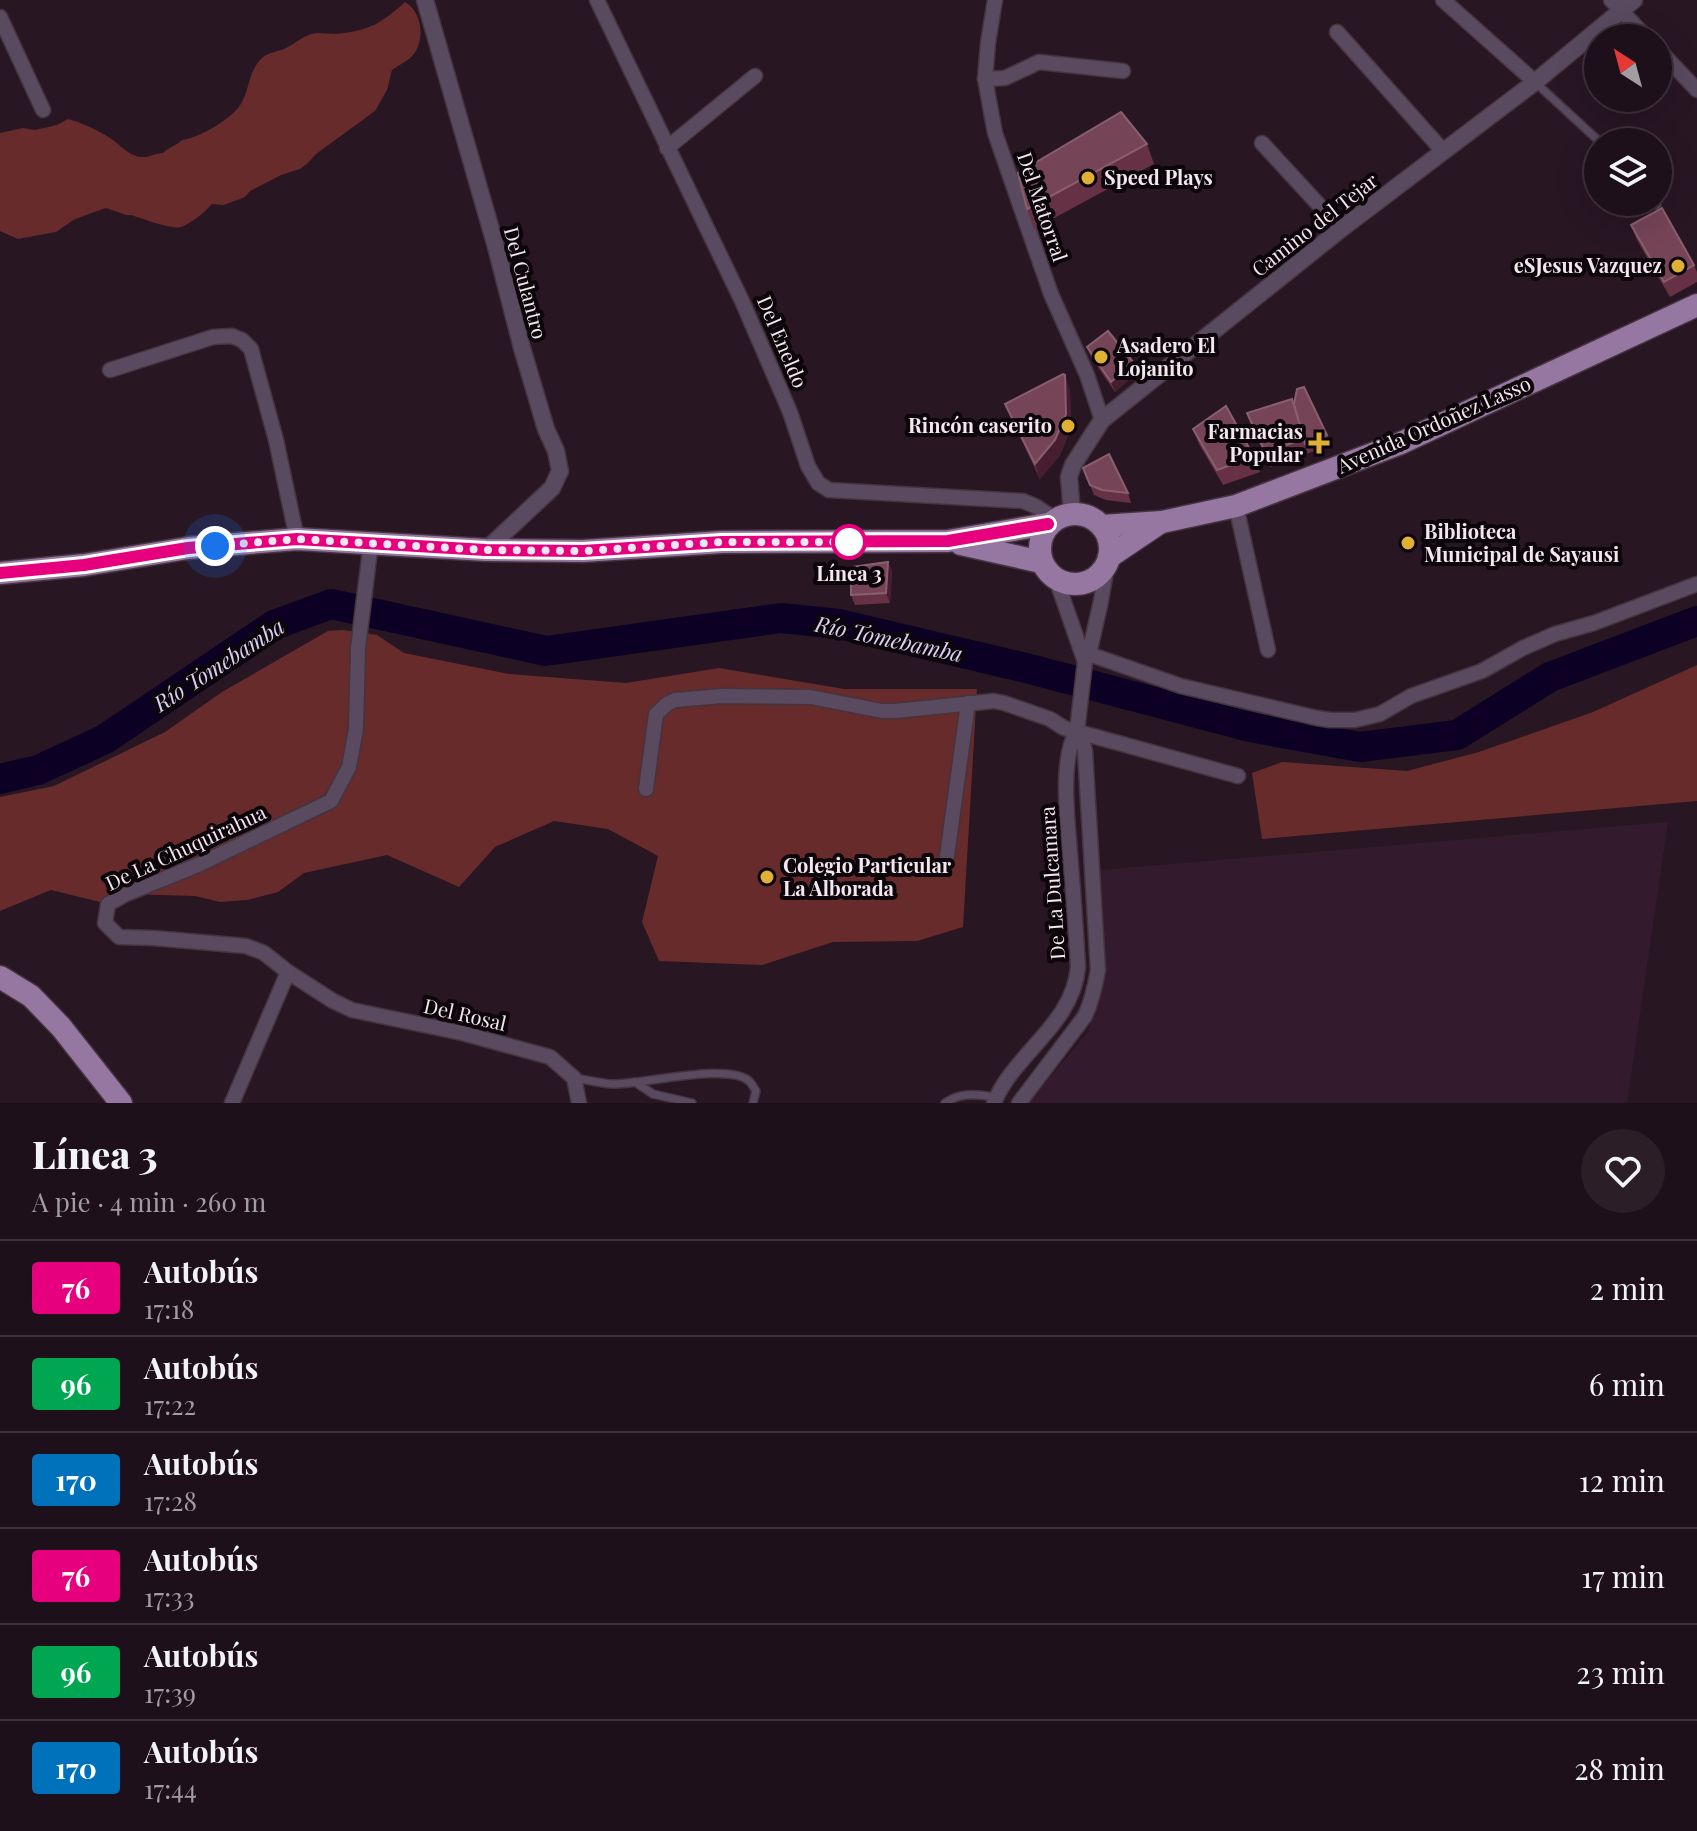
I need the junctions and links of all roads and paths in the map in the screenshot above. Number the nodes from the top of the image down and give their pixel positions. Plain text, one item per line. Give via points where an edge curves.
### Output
1 (425, 0) edge
2 (995, 0) edge
3 (1443, 0) edge
4 (601, 2) edge
5 (1622, 4) edge
6 (0, 17) edge
7 (1637, 24) edge
8 (1337, 32) dead end
9 (1672, 64) edge
10 (1123, 71) dead end
11 (755, 76) dead end
12 (985, 79) junction
13 (1535, 82) junction
14 (1697, 90) edge
15 (43, 110) dead end
16 (1585, 128) edge
17 (1262, 143) dead end
18 (667, 148) junction
19 (1443, 151) junction
20 (1341, 229) junction
21 (1697, 305) edge
22 (110, 370) dead end
23 (1102, 420) junction
24 (1236, 506) junction
25 (1059, 519) junction
26 (1162, 522) junction
27 (1102, 526) junction
28 (297, 539) junction
29 (948, 541) junction
30 (371, 542) junction
31 (486, 550) junction
32 (1108, 561) junction
33 (1048, 570) junction
34 (0, 573) edge
35 (1697, 584) edge
36 (1268, 650) dead end
37 (1086, 661) junction
38 (968, 703) junction
39 (1077, 727) junction
40 (1238, 776) dead end
41 (646, 789) dead end
42 (947, 856) dead end
43 (288, 972) junction
44 (0, 977) edge
45 (574, 1078) junction
46 (635, 1082) junction
47 (995, 1100) edge
48 (121, 1103) edge
49 (232, 1103) edge
50 (579, 1103) edge
51 (692, 1103) edge
52 (753, 1103) edge
53 (945, 1103) edge
54 (1019, 1103) edge

1 - 31 street, Del Culantro via 560,471 552,488
2 - 12 street, Del Matorral
3 - 13 street
4 - 18 street, Del Eneldo
5 - 7 street
5 - 13 street, Camino del Tejar
6 - 15 street
8 - 19 street
9 - 14 street
10 - 12 street via 1039,62 1005,78
11 - 18 street
12 - 23 street, Del Matorral via 995,133
13 - 16 lane
13 - 19 street, Camino del Tejar
17 - 20 street
18 - 25 street, Del Eneldo via 742,301 818,483 829,490 1023,501
19 - 20 street, Camino del Tejar
20 - 23 street, Camino del Tejar
21 - 24 main road, Avenida Ordoñez Lasso via 1401,443
22 - 28 street via 213,337 242,340 251,349 268,410
23 - 25 street, Camino del Tejar via 1073,465
24 - 26 main road, Avenida Ordoñez Lasso
24 - 36 street
25 - 27 main road via 1083,514
25 - 29 main road
25 - 33 main road via 1039,542
26 - 27 main road, Avenida Ordoñez Lasso
26 - 32 main road, Avenida Ordoñez Lasso
27 - 32 main road via 1110,546
28 - 30 main road
28 - 34 main road
29 - 31 main road
29 - 33 main road
30 - 31 main road
30 - 43 street, De La Chuquirahua via 358,648 356,729 349,767 331,801 108,904 105,923 119,937 246,946
32 - 33 main road via 1099,575 1084,583 1065,583
32 - 37 street, De La Dulcamara
33 - 37 street, De La Dulcamara
35 - 37 street via 1555,634 1482,671 1355,720 1317,718
37 - 39 street, De La Dulcamara
38 - 39 street via 1004,703
38 - 41 street via 882,711 811,697 675,700 656,714
38 - 42 street
39 - 40 street
39 - 47 street, De La Dulcamara via 1066,769 1077,982 1059,1017
39 - 54 street, De La Dulcamara via 1085,751 1098,970 1085,1016
43 - 45 street, Del Rosal via 352,1010 550,1057
43 - 49 street
44 - 48 main road via 31,996 61,1027
45 - 46 lane, Del Rosal
45 - 50 street
46 - 51 lane, Del Rosal via 653,1094
46 - 52 lane, Del Rosal via 723,1073 750,1081 756,1091
47 - 53 lane via 965,1094

